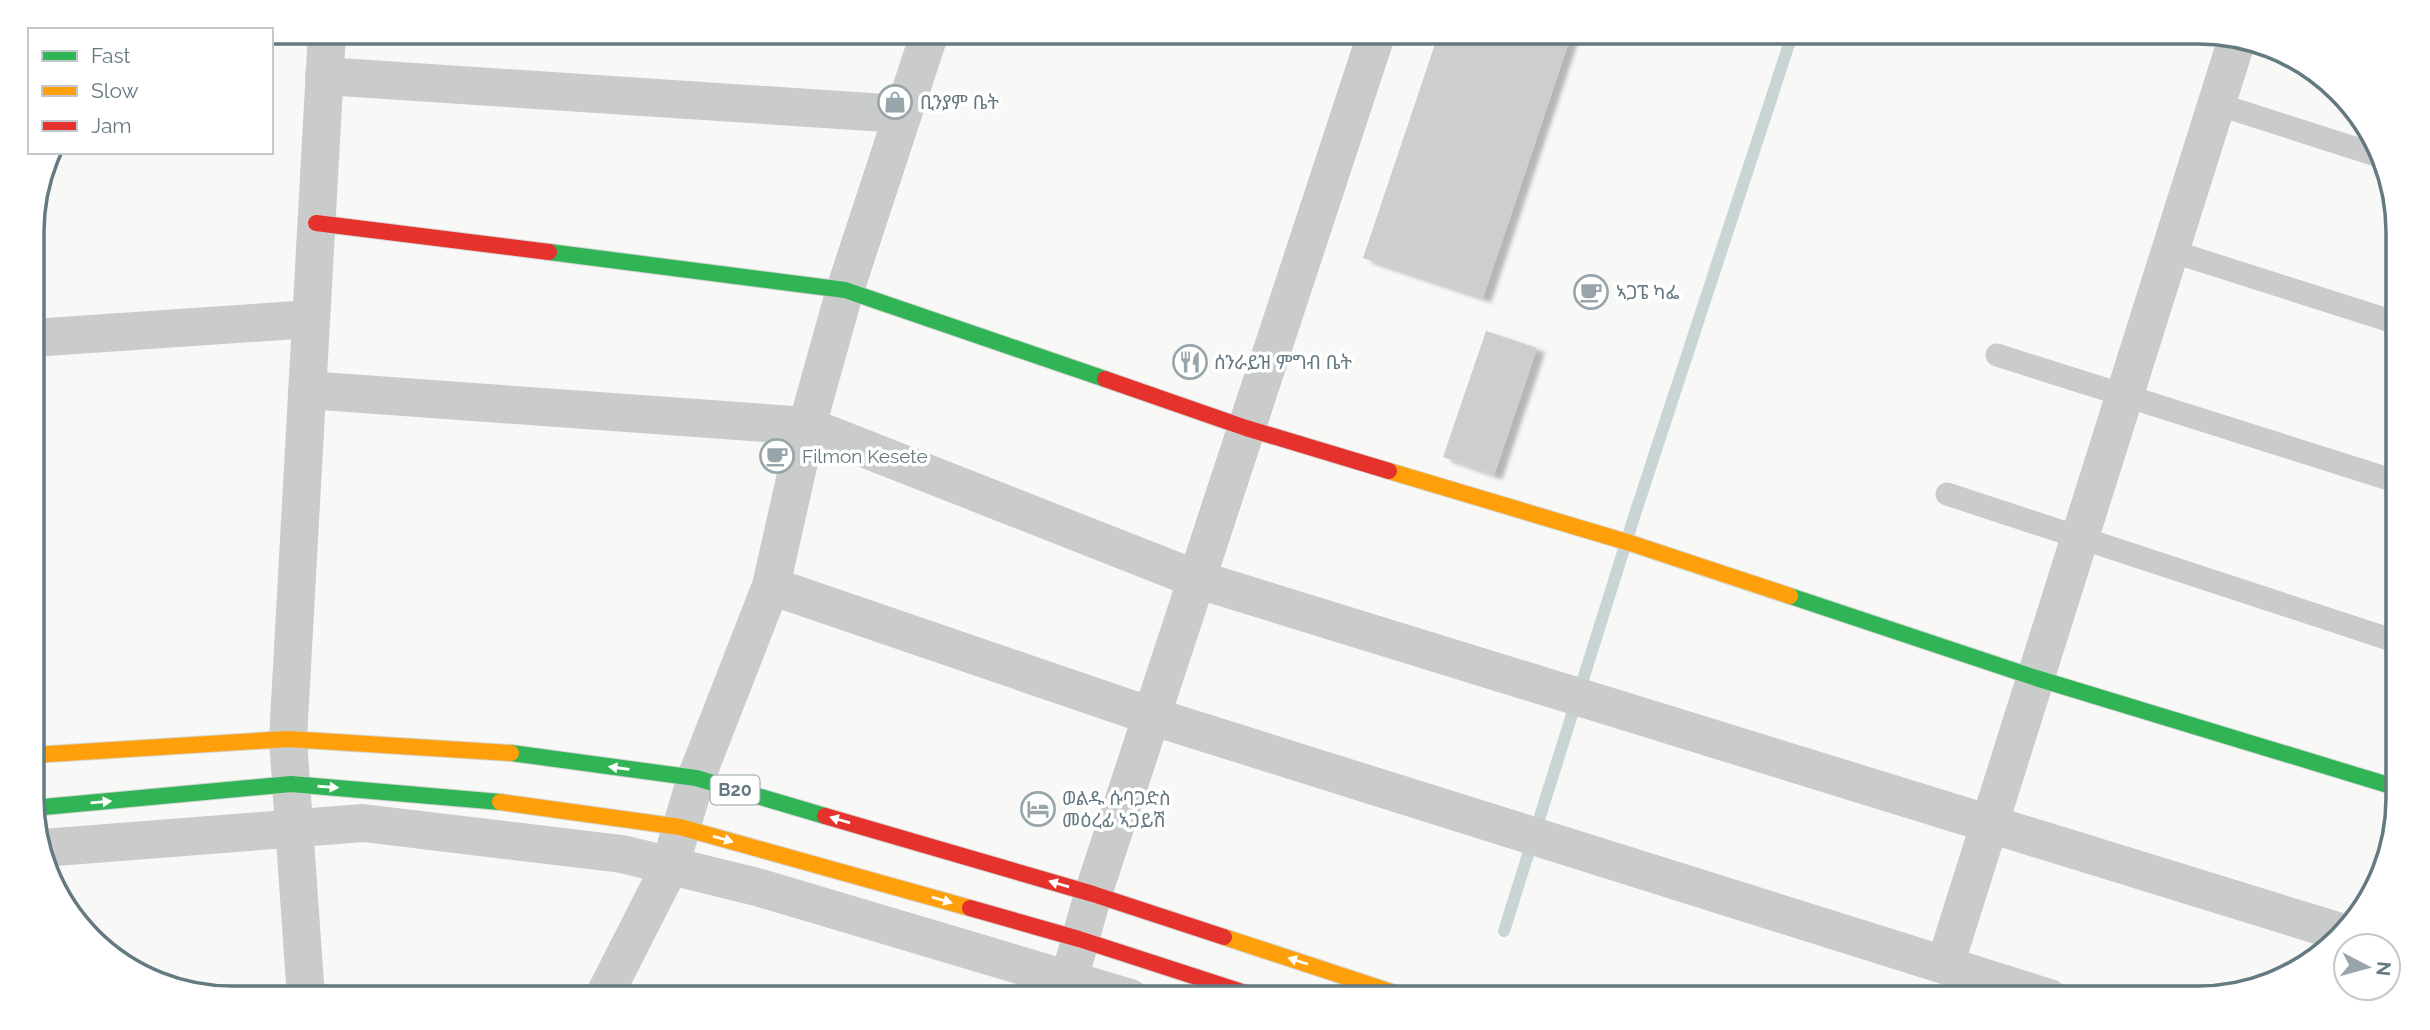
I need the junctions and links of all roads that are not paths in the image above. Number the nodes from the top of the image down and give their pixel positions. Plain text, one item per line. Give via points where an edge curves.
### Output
1 (326, 44) edge
2 (926, 44) edge
3 (1373, 44) edge
4 (2235, 47) edge
5 (324, 76) junction
6 (2217, 104) junction
7 (901, 114) junction
8 (2368, 153) edge
9 (316, 223) junction
10 (2171, 251) junction
11 (845, 290) junction
12 (311, 319) junction
13 (2386, 320) edge
14 (44, 337) edge
15 (1997, 355) dead end
16 (307, 390) junction
17 (2125, 396) junction
18 (807, 426) junction
19 (1246, 428) junction
20 (2386, 478) edge
21 (1947, 494) dead end
22 (2080, 538) junction
23 (1196, 579) junction
24 (771, 586) junction
25 (2386, 638) edge
26 (2036, 678) junction
27 (1151, 716) junction
28 (288, 739) junction
29 (44, 754) edge
30 (696, 778) junction
31 (291, 784) junction
32 (2386, 784) edge
33 (44, 807) edge
34 (1989, 826) junction
35 (294, 827) junction
36 (680, 827) junction
37 (50, 847) edge
38 (670, 866) junction
39 (1093, 894) junction
40 (2332, 929) edge
41 (1079, 939) junction
42 (1945, 965) junction
43 (305, 986) edge
44 (609, 986) edge
45 (1057, 986) edge
46 (1067, 986) edge
47 (1232, 986) edge
48 (1370, 986) edge
49 (2011, 986) edge

1 - 5 street
2 - 7 street
3 - 19 street
4 - 6 street
5 - 7 street
5 - 9 street
6 - 8 lane
6 - 10 street
7 - 11 street
9 - 11 main road
9 - 12 street
10 - 13 lane
10 - 17 street
11 - 18 street
11 - 19 main road
12 - 14 street
12 - 16 street
15 - 17 lane
16 - 18 street
16 - 28 street
17 - 20 lane
17 - 22 street
18 - 23 street
18 - 24 street
19 - 23 street
19 - 26 main road via 1630,543
21 - 22 lane
22 - 25 lane
22 - 26 street
23 - 27 street
23 - 34 street
24 - 27 street
24 - 30 street
26 - 32 main road
26 - 34 street
27 - 39 street
27 - 42 street
28 - 29 main road, B20
30 -> 28 main road, B20 via 488,750
28 - 31 street
30 - 36 street
39 -> 30 main road, B20
33 -> 31 main road
31 - 35 street
31 -> 36 main road via 474,798
34 - 40 street
34 - 42 street
35 - 37 street
35 - 38 street via 363,823 622,854
35 - 43 street
36 - 38 street
36 -> 41 main road
38 - 44 street
38 - 45 street via 757,887
39 - 41 street
48 -> 39 main road, B20 via 1198,934
41 - 46 street
41 - 47 main road via 1188,968
42 - 49 street

